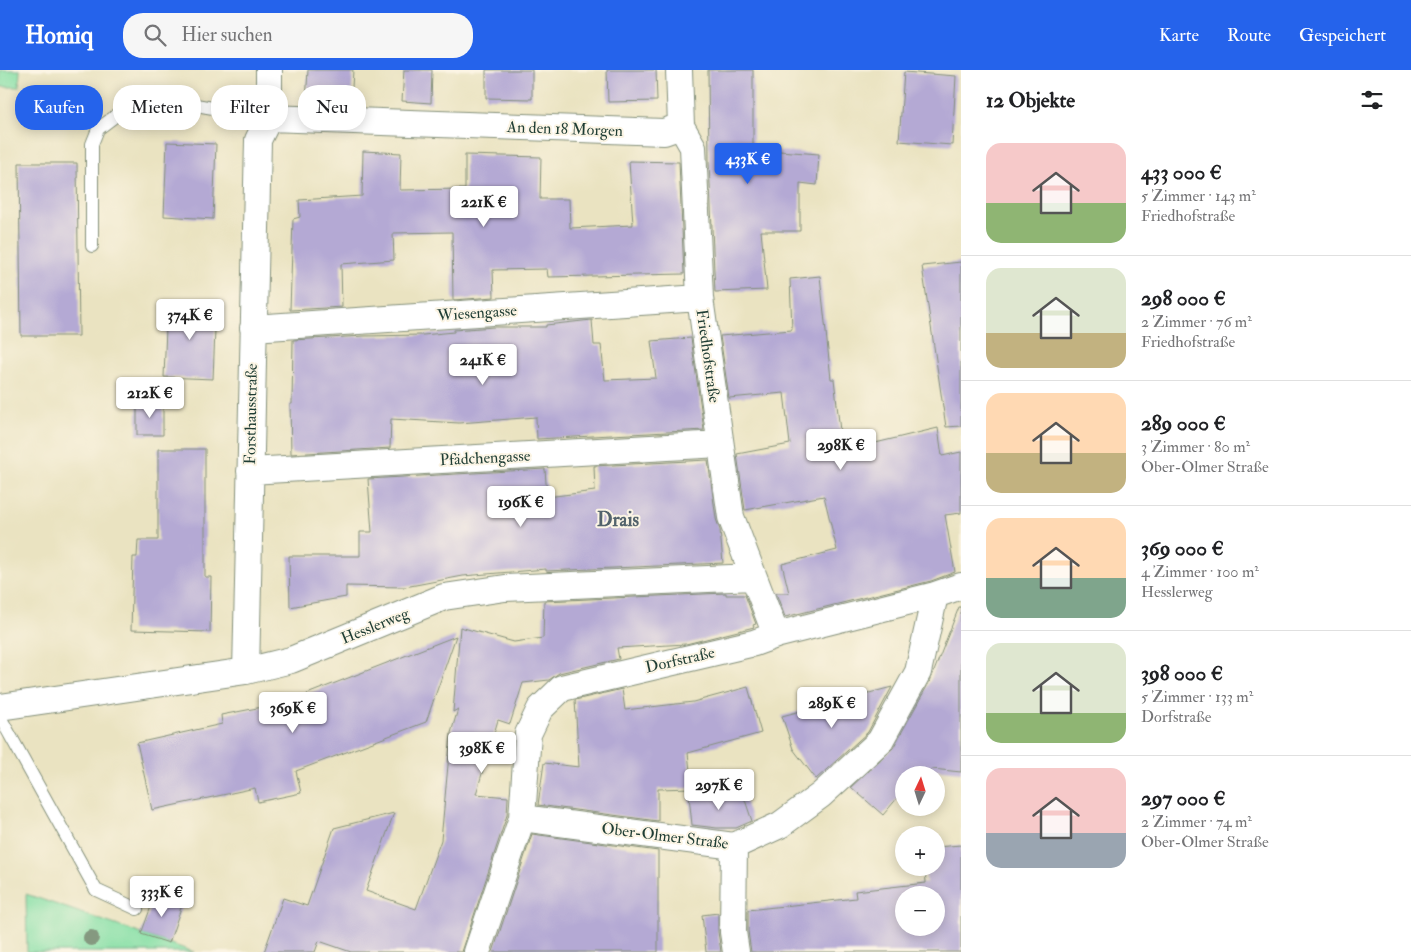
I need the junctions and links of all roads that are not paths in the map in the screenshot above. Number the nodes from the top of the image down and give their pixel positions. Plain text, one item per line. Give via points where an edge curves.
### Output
1 (269, 70) edge
2 (679, 70) edge
3 (269, 85) edge
4 (211, 108) edge
5 (288, 119) edge
6 (681, 126) junction
7 (263, 130) edge
8 (92, 246) dead end
9 (700, 298) junction
10 (253, 328) junction
11 (720, 444) junction
12 (250, 471) junction
13 (754, 577) junction
14 (961, 586) edge
15 (935, 595) junction
16 (776, 635) junction
17 (246, 671) junction
18 (0, 707) edge
19 (0, 717) edge
20 (522, 818) junction
21 (734, 846) junction
22 (137, 909) dead end
23 (478, 952) edge
24 (736, 952) edge

1 - 3 street, Forsthausstraße
2 - 6 street, Friedhofstraße
4 - 8 lane via 162,105 118,114 98,129 92,144
5 - 6 street, An den 18 Morgen via 664,132
6 - 9 street, Friedhofstraße via 693,147
7 - 10 street, Forsthausstraße via 258,140
9 - 10 street, Wiesengasse
9 - 11 street, Friedhofstraße
10 - 12 street, Forsthausstraße
11 - 12 street, Pfädchengasse
11 - 13 street, Friedhofstraße via 731,517
12 - 17 street, Forsthausstraße
13 - 16 street, Friedhofstraße
13 - 17 street, Hesslerweg via 505,588 444,597 291,660
14 - 15 street
15 - 16 street, Dorfstraße
15 - 21 street, Ober-Olmer Straße via 918,672 880,741 821,795 780,825
16 - 20 street, Dorfstraße via 562,688 540,710 528,734
17 - 18 street, Hesslerweg
19 - 22 lane via 96,890
20 - 21 street, Ober-Olmer Straße
20 - 23 street
21 - 24 street via 733,932

